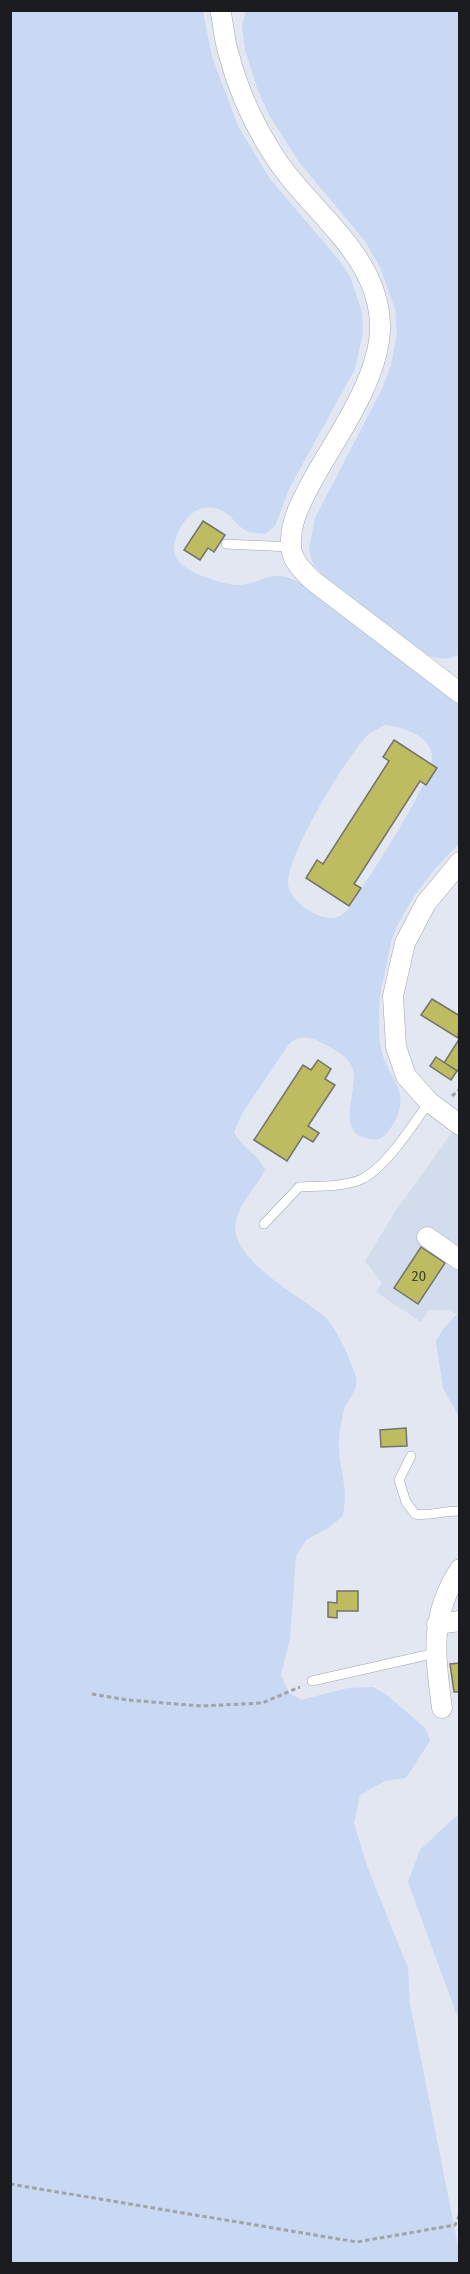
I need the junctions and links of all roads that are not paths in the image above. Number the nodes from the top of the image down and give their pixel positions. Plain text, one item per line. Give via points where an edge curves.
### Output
1 (220, 10) edge
2 (226, 544) dead end
3 (291, 547) junction
4 (459, 693) edge
5 (459, 862) edge
6 (429, 1102) junction
7 (459, 1125) edge
8 (264, 1224) dead end
9 (427, 1237) dead end
10 (459, 1260) edge
11 (411, 1456) dead end
12 (459, 1511) edge
13 (459, 1569) edge
14 (459, 1621) edge
15 (437, 1624) junction
16 (436, 1653) junction
17 (312, 1681) road end
18 (442, 1708) dead end

1 - 3 street via 228,53 253,120 282,169 366,270 378,309 379,344 370,375 303,498
2 - 3 lane
3 - 4 street via 297,564 312,580
5 - 6 street via 426,903 405,943 393,996 396,1047 406,1076
6 - 7 street
6 - 8 lane via 393,1153 362,1179 299,1187
9 - 10 street
11 - 12 lane via 399,1480 406,1502 415,1514
13 - 15 street via 447,1588
14 - 15 street
15 - 16 street
16 - 17 lane
16 - 18 street

